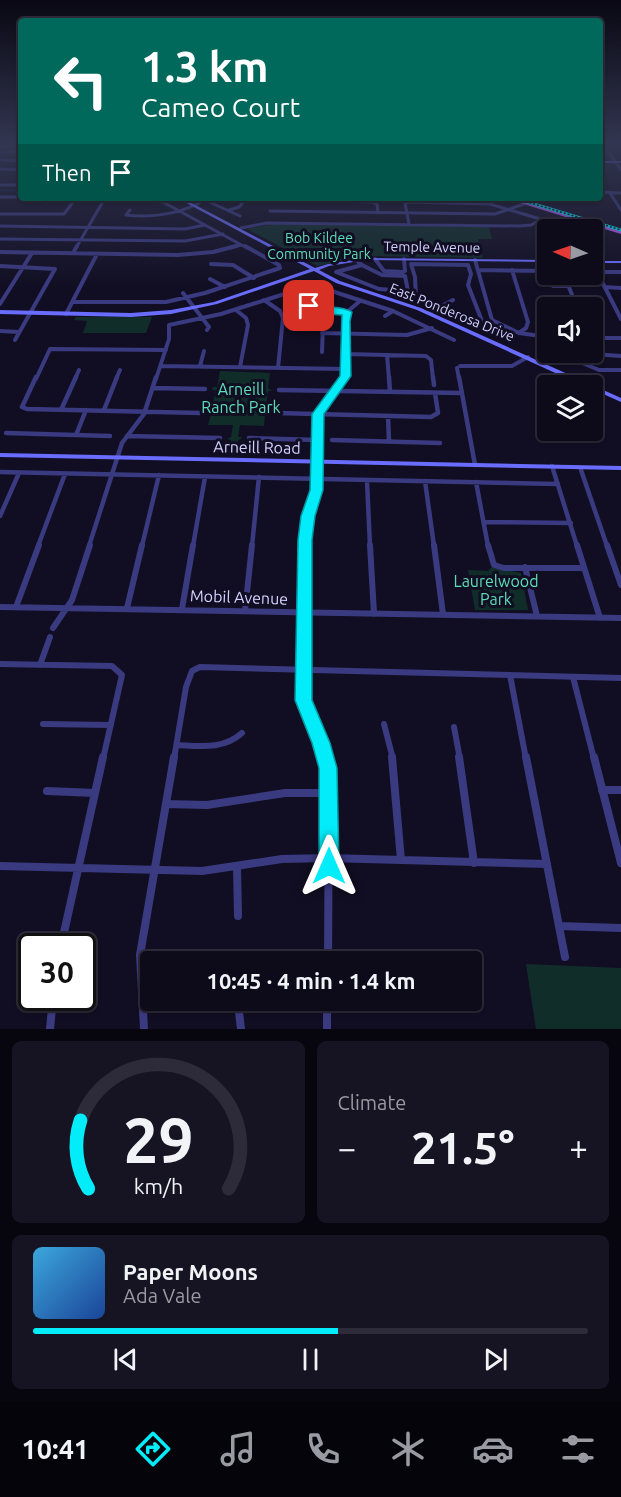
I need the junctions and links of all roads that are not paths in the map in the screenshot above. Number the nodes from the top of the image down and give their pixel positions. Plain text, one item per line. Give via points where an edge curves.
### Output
1 (610, 192) joint
2 (621, 193) edge
3 (0, 197) edge
4 (18, 197) edge
5 (18, 200) edge
6 (74, 201) edge
7 (103, 201) edge
8 (159, 201) edge
9 (185, 201) edge
10 (188, 201) edge
11 (202, 201) edge
12 (210, 201) edge
13 (244, 201) dead end
14 (272, 201) edge
15 (339, 201) edge
16 (515, 201) edge
17 (16, 202) dead end
18 (524, 204) junction
19 (194, 205) junction
20 (130, 210) dead end
21 (177, 210) junction
22 (229, 210) junction
23 (511, 210) junction
24 (621, 210) edge
25 (378, 213) junction
26 (407, 213) junction
27 (0, 214) edge
28 (240, 216) dead end
29 (542, 219) edge
30 (537, 221) edge
31 (409, 224) junction
32 (205, 225) junction
33 (0, 226) edge
34 (88, 227) junction
35 (239, 229) junction
36 (621, 232) edge
37 (223, 234) junction
38 (0, 239) edge
39 (81, 240) junction
40 (241, 245) junction
41 (0, 252) edge
42 (32, 253) junction
43 (73, 253) junction
44 (97, 254) junction
45 (375, 259) junction
46 (404, 259) junction
47 (356, 260) junction
48 (476, 260) junction
49 (447, 261) junction
50 (537, 261) edge
51 (603, 262) edge
52 (621, 262) edge
53 (211, 264) dead end
54 (362, 265) junction
55 (0, 266) edge
56 (24, 267) junction
57 (55, 268) joint
58 (316, 269) junction
59 (478, 270) junction
60 (512, 270) junction
61 (537, 271) edge
62 (449, 272) dead end
63 (603, 272) edge
64 (621, 272) edge
65 (254, 278) junction
66 (210, 279) dead end
67 (603, 283) edge
68 (468, 285) junction
69 (482, 285) junction
70 (553, 286) dead end
71 (568, 286) joint
72 (225, 287) junction
73 (605, 287) junction
74 (621, 288) edge
75 (183, 293) dead end
76 (397, 295) junction
77 (108, 297) dead end
78 (573, 297) edge
79 (146, 298) dead end
80 (188, 298) junction
81 (264, 300) junction
82 (453, 300) dead end
83 (360, 301) junction
84 (72, 302) junction
85 (105, 303) junction
86 (613, 303) junction
87 (621, 303) edge
88 (0, 304) edge
89 (144, 304) junction
90 (309, 306) dead end
91 (196, 308) junction
92 (439, 308) junction
93 (236, 310) junction
94 (393, 311) junction
95 (432, 311) junction
96 (0, 312) edge
97 (347, 312) junction
98 (30, 313) junction
99 (66, 314) junction
100 (385, 315) dead end
101 (205, 318) junction
102 (621, 318) edge
103 (323, 325) dead end
104 (432, 328) junction
105 (207, 330) dead end
106 (0, 332) edge
107 (19, 332) junction
108 (322, 333) junction
109 (519, 333) junction
110 (346, 334) junction
111 (537, 335) edge
112 (603, 338) edge
113 (621, 338) edge
114 (15, 340) dead end
115 (454, 340) dead end
116 (166, 350) junction
117 (204, 351) dead end
118 (322, 352) dead end
119 (345, 354) junction
120 (387, 355) junction
121 (603, 355) edge
122 (621, 356) edge
123 (528, 357) junction
124 (581, 363) edge
125 (161, 366) junction
126 (200, 366) junction
127 (240, 367) junction
128 (459, 367) joint
129 (278, 368) junction
130 (346, 369) junction
131 (621, 369) edge
132 (79, 370) dead end
133 (120, 370) dead end
134 (434, 385) dead end
135 (153, 388) junction
136 (205, 388) dead end
137 (279, 390) dead end
138 (334, 391) junction
139 (390, 392) junction
140 (435, 393) junction
141 (462, 393) junction
142 (621, 398) edge
143 (61, 410) junction
144 (86, 410) junction
145 (104, 410) junction
146 (145, 411) junction
147 (200, 412) dead end
148 (277, 414) dead end
149 (318, 414) junction
150 (388, 416) junction
151 (6, 434) dead end
152 (76, 435) junction
153 (110, 435) dead end
154 (127, 436) junction
155 (220, 438) dead end
156 (249, 438) dead end
157 (316, 440) junction
158 (332, 440) dead end
159 (389, 441) junction
160 (440, 443) dead end
161 (0, 453) edge
162 (118, 456) junction
163 (316, 460) junction
164 (475, 463) junction
165 (621, 465) edge
166 (552, 466) junction
167 (581, 470) dead end
168 (0, 472) edge
169 (19, 473) junction
170 (65, 474) junction
171 (112, 474) junction
172 (159, 475) junction
173 (205, 477) junction
174 (260, 477) junction
175 (316, 480) junction
176 (367, 481) junction
177 (425, 481) junction
178 (476, 482) junction
179 (558, 484) junction
180 (3, 504) edge
181 (0, 516) edge
182 (484, 522) junction
183 (571, 524) junction
184 (525, 567) junction
185 (584, 568) junction
186 (621, 585) edge
187 (0, 607) edge
188 (16, 607) junction
189 (68, 608) junction
190 (127, 608) junction
191 (182, 609) junction
192 (245, 611) junction
193 (305, 613) junction
194 (374, 614) junction
195 (443, 614) junction
196 (537, 616) junction
197 (600, 618) junction
198 (621, 618) edge
199 (53, 628) dead end
200 (50, 638) dead end
201 (0, 664) edge
202 (40, 665) junction
203 (303, 669) junction
204 (510, 675) junction
205 (573, 677) junction
206 (621, 678) edge
207 (43, 724) dead end
208 (384, 724) dead end
209 (111, 725) junction
210 (454, 727) dead end
211 (242, 733) dead end
212 (177, 745) junction
213 (602, 789) junction
214 (621, 790) edge
215 (47, 791) dead end
216 (95, 793) junction
217 (329, 793) junction
218 (166, 804) junction
219 (329, 858) junction
220 (620, 859) edge
221 (401, 861) junction
222 (474, 863) junction
223 (547, 864) junction
224 (0, 866) edge
225 (237, 867) junction
226 (78, 868) junction
227 (156, 871) junction
228 (238, 916) dead end
229 (559, 926) junction
230 (621, 928) edge
231 (64, 933) edge
232 (327, 951) edge
233 (565, 957) dead end
234 (52, 1011) edge
235 (238, 1011) edge
236 (327, 1011) edge
237 (50, 1029) edge
238 (144, 1029) edge
239 (241, 1029) edge
240 (327, 1029) edge

1 - 2 street
1 - 24 street
3 - 4 street
5 - 17 street
6 - 27 street via 64,214
7 - 34 street
8 - 21 street
9 - 19 main road, East Ponderosa Drive
10 - 19 main road, East Ponderosa Drive
11 - 19 street
12 - 22 street
13 - 22 street
14 - 25 street via 270,211
15 - 25 street via 372,202 377,204
16 - 18 main road
18 - 23 street
18 - 36 main road
19 - 21 street
19 - 35 main road, East Ponderosa Drive
20 - 21 street via 126,215 149,216
21 - 32 street
22 - 28 street
23 - 26 street via 495,214
23 - 26 street via 486,203 406,202
23 - 29 street
25 - 26 street
26 - 31 street
30 - 31 street via 524,226
31 - 35 street via 267,223
32 - 34 street via 185,229
32 - 37 street
33 - 34 street
34 - 39 street
35 - 58 main road, East Ponderosa Drive
37 - 39 street via 185,242
37 - 40 street
38 - 39 street
39 - 43 street
40 - 44 street via 190,254
40 - 65 street via 280,267
41 - 42 street
42 - 43 street
42 - 56 street
43 - 44 street
44 - 84 street
45 - 46 main road, Temple Avenue
45 - 46 street via 384,271 403,272
45 - 47 main road, Temple Avenue
46 - 49 main road, Temple Avenue
47 - 54 street
47 - 58 main road, Temple Avenue
48 - 49 main road, Temple Avenue
48 - 50 main road, Temple Avenue
48 - 59 street
49 - 62 street
49 - 68 street via 468,265
49 - 92 street via 411,264 416,298
51 - 52 main road
53 - 65 street via 235,266
54 - 76 street via 378,274 406,276 408,291
54 - 76 street via 336,272
55 - 56 street
56 - 57 street
56 - 88 street
57 - 98 street
58 - 76 main road, East Ponderosa Drive via 352,284
58 - 91 main road, Temple Avenue
58 - 123 main road, East Ponderosa Drive via 351,287 410,305
59 - 60 street
59 - 69 street
60 - 61 street
60 - 109 street via 528,322
63 - 64 street
65 - 72 street
66 - 72 street
67 - 73 street
68 - 69 street
68 - 92 street via 481,322 474,323
69 - 109 street via 491,319
70 - 71 street
71 - 78 street
72 - 80 street
73 - 74 street
73 - 86 street
75 - 80 street
76 - 95 main road, East Ponderosa Drive
77 - 85 street
79 - 89 street
80 - 89 street
80 - 91 street
81 - 83 street via 310,285
81 - 93 street
81 - 129 street via 280,311 283,318
82 - 92 street
83 - 94 street
83 - 97 street
84 - 85 street
84 - 99 street
85 - 89 street
86 - 87 street
86 - 102 street
90 - 97 street
91 - 99 main road, Temple Avenue via 148,314
91 - 101 street
92 - 95 street
93 - 101 street
93 - 127 street via 248,325
94 - 100 street
94 - 104 street
95 - 142 main road, East Ponderosa Drive
96 - 98 main road, Temple Avenue
97 - 110 street
98 - 99 main road, Temple Avenue
98 - 107 street
101 - 105 street
101 - 116 street via 167,327
103 - 108 street
104 - 110 street via 407,335
104 - 115 street
106 - 107 street
107 - 114 street
108 - 110 street
108 - 118 street
109 - 111 street
110 - 119 street
112 - 113 street
116 - 125 street
116 - 143 street via 53,348 21,405
117 - 126 street
119 - 120 street
119 - 130 street
120 - 134 street via 428,357
120 - 139 street
121 - 122 street
123 - 128 street via 509,367
123 - 142 main road, East Ponderosa Drive
124 - 131 street via 598,370
125 - 126 street
125 - 135 street
126 - 127 street
127 - 129 street
128 - 141 street
129 - 130 street
130 - 138 street via 344,379
132 - 143 street
133 - 145 street
135 - 136 street
135 - 146 street
137 - 138 street
138 - 139 street
138 - 149 street
139 - 140 street
140 - 141 street
140 - 150 street via 435,416
141 - 164 street
143 - 144 street
144 - 145 street
144 - 152 street
145 - 146 street
146 - 147 street
146 - 154 street
148 - 149 street
149 - 150 street
149 - 157 street
150 - 159 street
151 - 152 street
152 - 153 street
154 - 155 street
154 - 162 street
156 - 157 street
157 - 163 street
158 - 159 street
159 - 160 street
161 - 162 main road, Arneill Road
162 - 163 main road, Arneill Road
162 - 171 street
163 - 164 main road, Arneill Road
163 - 175 street
164 - 165 main road, Arneill Road
164 - 166 main road, Arneill Road
165 - 166 main road, Arneill Road
166 - 179 street
167 - 186 street
168 - 169 street
169 - 170 street
169 - 180 street
170 - 171 street
170 - 188 street
171 - 172 street
171 - 189 street
172 - 173 street
172 - 190 street
173 - 174 street
173 - 191 street
174 - 175 street
174 - 192 street
175 - 176 street
175 - 193 street via 305,540
176 - 177 street
176 - 194 street
177 - 178 street
177 - 195 street
178 - 179 street
178 - 182 street
179 - 183 street
180 - 181 street
182 - 183 street
182 - 184 street via 490,558 496,565
183 - 185 street
184 - 185 street
184 - 196 street
185 - 197 street
187 - 188 street, Mobil Avenue
188 - 189 street, Mobil Avenue
189 - 190 street, Mobil Avenue
189 - 199 street
190 - 191 street, Mobil Avenue
191 - 192 street, Mobil Avenue
192 - 193 street, Mobil Avenue
193 - 194 street, Mobil Avenue
193 - 203 street
194 - 195 street, Mobil Avenue
195 - 196 street, Mobil Avenue
196 - 197 street, Mobil Avenue
197 - 198 street, Mobil Avenue
200 - 202 street
201 - 202 street
202 - 209 street via 112,666 120,671
203 - 204 street
203 - 212 street via 200,667 189,675
203 - 217 street via 303,700 326,756
204 - 205 street
204 - 223 street
205 - 206 street
205 - 213 street
207 - 209 street
208 - 221 street via 396,773
209 - 216 street
210 - 222 street
211 - 212 street via 223,745
212 - 218 street
213 - 214 street
213 - 220 street
215 - 216 street
216 - 226 street
217 - 218 street via 269,794 207,805
217 - 219 street
218 - 227 street
219 - 221 street
219 - 225 street
219 - 232 street
221 - 222 street
222 - 223 street
223 - 229 street
224 - 226 street
225 - 227 street
225 - 228 street
226 - 227 street
226 - 231 street
227 - 238 street via 140,956
229 - 230 street
229 - 233 street
234 - 237 street
235 - 239 street
236 - 240 street

